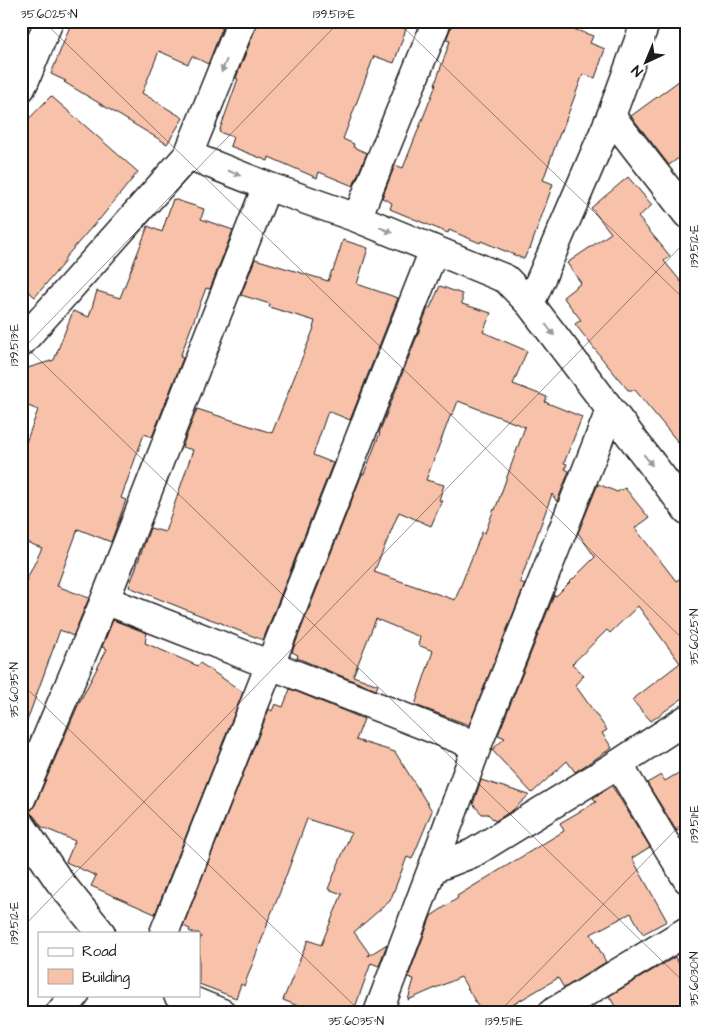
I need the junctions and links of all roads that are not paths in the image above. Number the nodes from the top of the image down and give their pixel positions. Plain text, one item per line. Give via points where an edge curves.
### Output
1 (49, 21) edge
2 (242, 21) edge
3 (437, 21) edge
4 (646, 21) edge
5 (21, 88) edge
6 (611, 116) junction
7 (188, 156) junction
8 (267, 186) junction
9 (687, 214) edge
10 (357, 218) junction
11 (434, 250) junction
12 (530, 304) junction
13 (22, 339) edge
14 (610, 411) junction
15 (687, 510) edge
16 (105, 600) junction
17 (270, 665) junction
18 (687, 720) edge
19 (477, 746) junction
20 (618, 764) junction
21 (21, 799) edge
22 (21, 825) edge
23 (432, 869) junction
24 (687, 879) edge
25 (687, 930) edge
26 (100, 932) edge
27 (164, 932) edge
28 (74, 996) edge
29 (180, 996) edge
30 (60, 1013) edge
31 (222, 1013) edge
32 (378, 1013) edge
33 (552, 1013) edge

1 - 5 street
2 -> 7 street
3 - 10 street
4 - 6 street
6 - 9 street
6 - 12 street
7 -> 8 street
7 - 13 street
8 - 10 street
8 - 16 street
10 -> 11 street
11 - 12 street via 506,279
11 - 17 street
12 -> 14 street
14 -> 15 street
14 - 19 street
16 - 17 street
16 - 21 street
17 - 19 street
17 - 27 street
18 - 20 street
19 - 23 street
20 - 23 street via 472,853
20 - 24 street
22 - 26 street via 59,881
23 - 32 street
25 - 33 street
28 - 30 street
29 - 31 street

